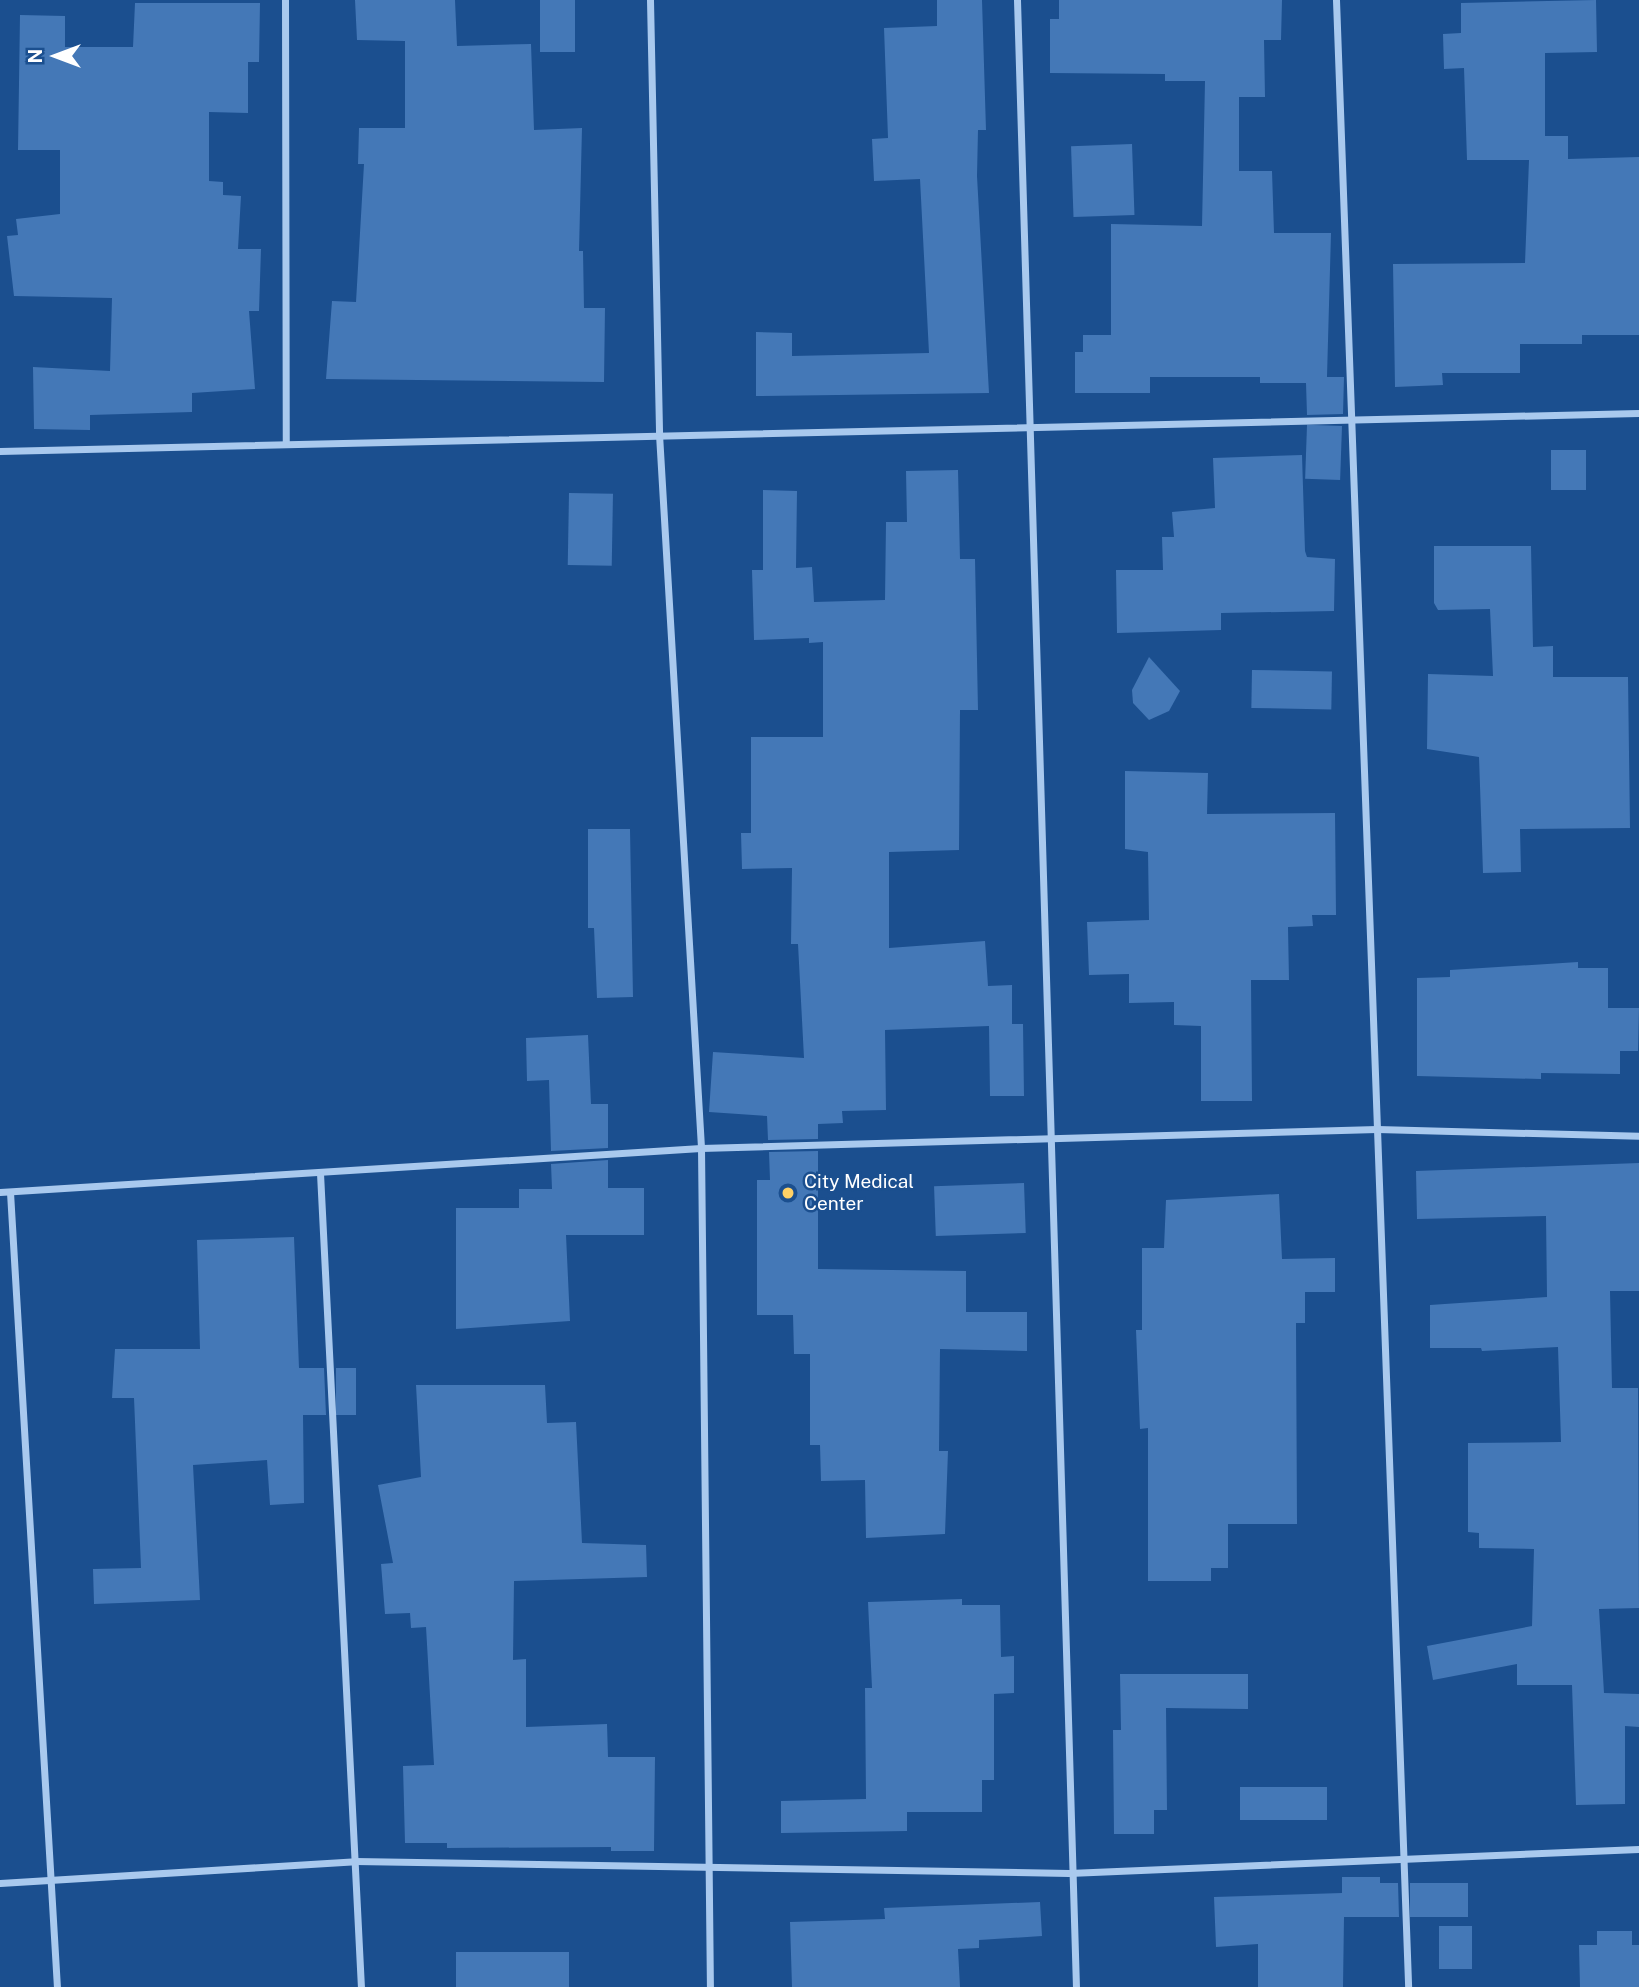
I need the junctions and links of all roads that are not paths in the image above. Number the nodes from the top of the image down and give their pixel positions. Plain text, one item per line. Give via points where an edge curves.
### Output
1 (285, 0) edge
2 (650, 0) edge
3 (1017, 0) edge
4 (1336, 0) edge
5 (1639, 413) edge
6 (1352, 422) junction
7 (1029, 424) junction
8 (659, 434) junction
9 (286, 444) junction
10 (0, 451) edge
11 (1377, 1129) junction
12 (1639, 1136) edge
13 (1049, 1139) junction
14 (701, 1148) junction
15 (320, 1173) junction
16 (0, 1192) edge
17 (10, 1192) junction
18 (1639, 1849) edge
19 (1404, 1860) junction
20 (355, 1861) junction
21 (707, 1869) junction
22 (1069, 1873) junction
23 (52, 1880) junction
24 (0, 1883) edge
25 (57, 1987) edge
26 (361, 1987) edge
27 (710, 1987) edge
28 (1076, 1987) edge
29 (1409, 1987) edge

1 - 9 street
2 - 8 street
3 - 7 street
4 - 6 street
5 - 6 street
6 - 7 street
6 - 11 street
7 - 8 street
7 - 13 street
8 - 9 street
8 - 14 street
9 - 10 street
11 - 12 street
11 - 13 street
11 - 19 street
13 - 14 street
13 - 22 street
14 - 15 street
14 - 21 street
15 - 17 street
15 - 20 street
16 - 17 street
17 - 23 street
18 - 19 street
19 - 22 street
19 - 29 street
20 - 21 street
20 - 23 street
20 - 26 street
21 - 22 street
21 - 27 street
22 - 28 street
23 - 24 street
23 - 25 street

